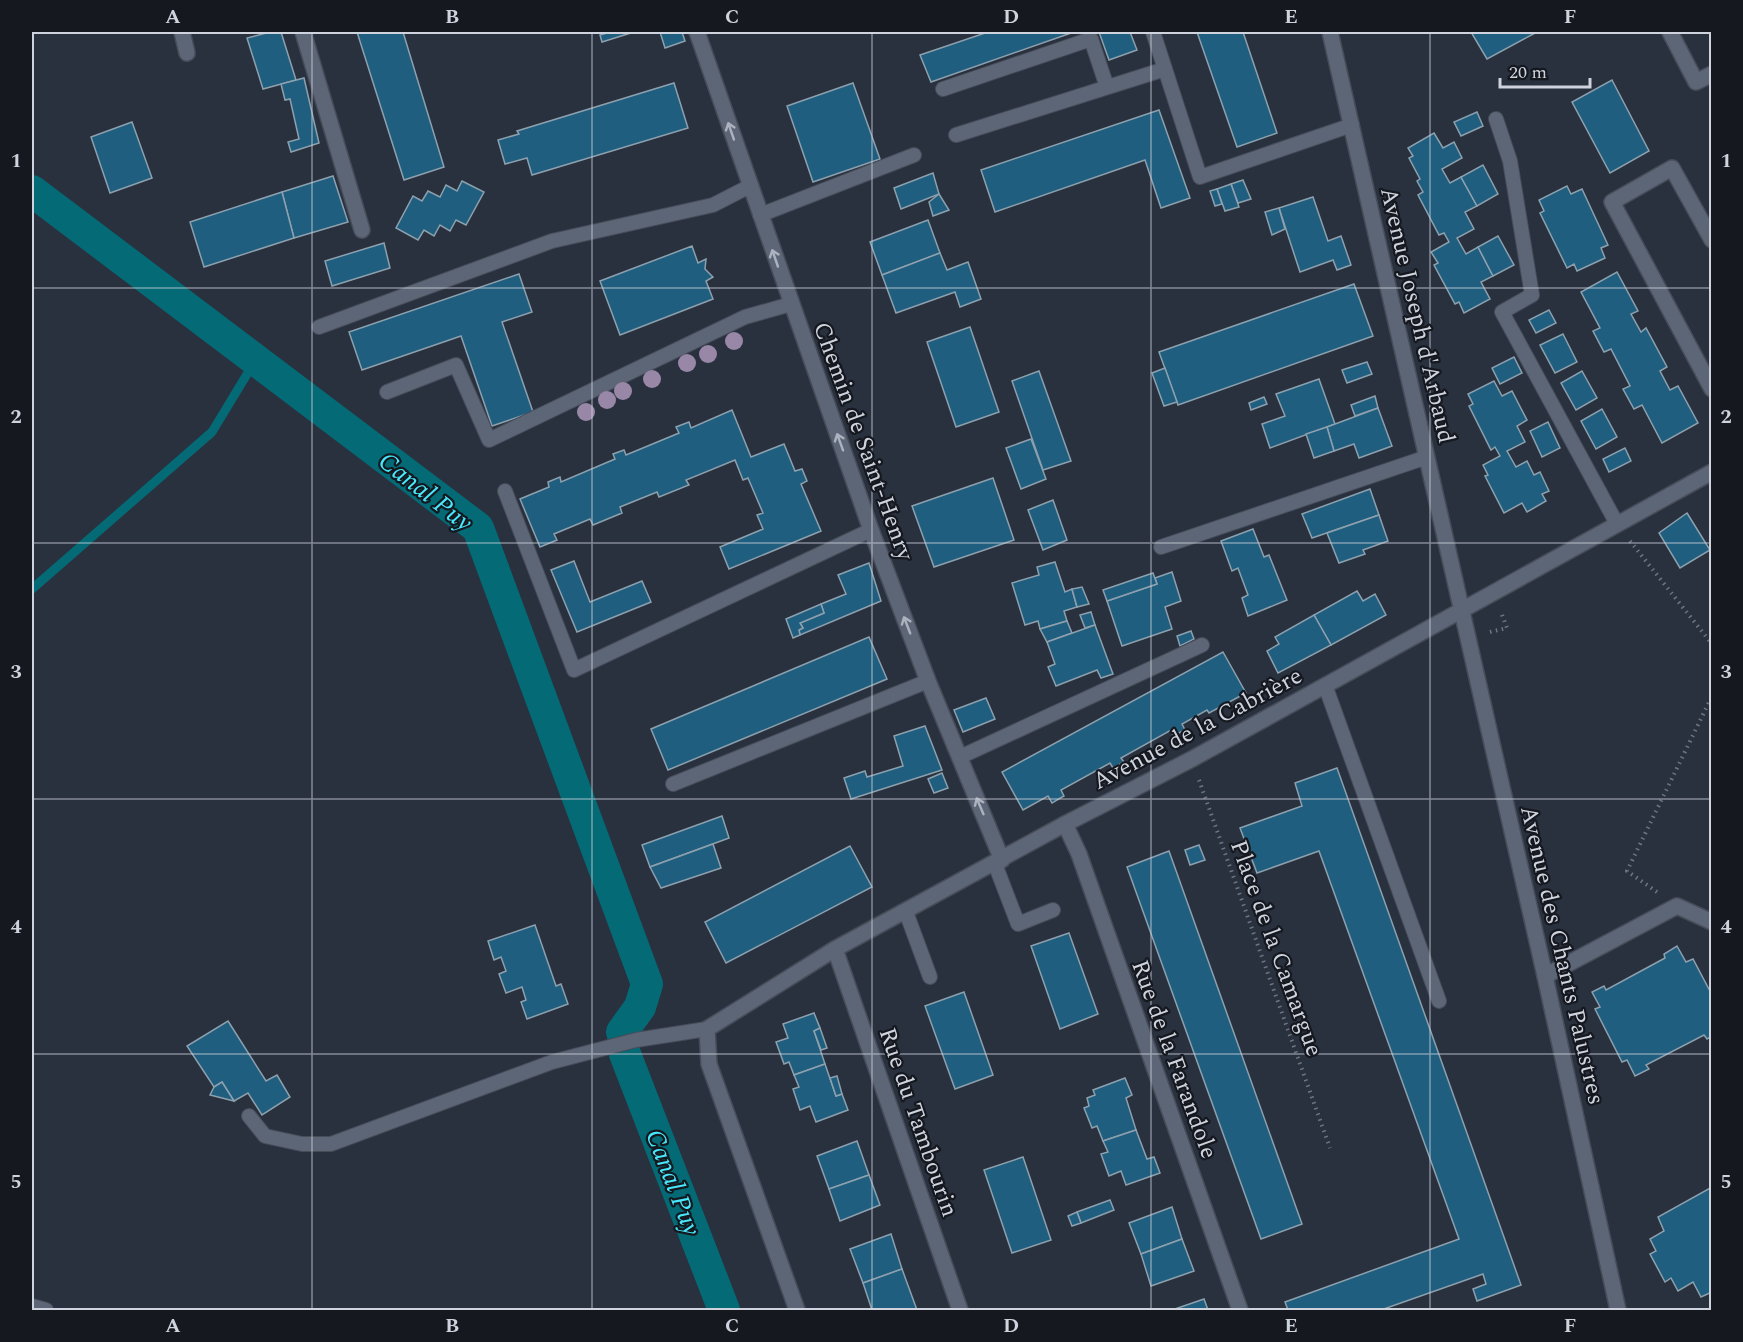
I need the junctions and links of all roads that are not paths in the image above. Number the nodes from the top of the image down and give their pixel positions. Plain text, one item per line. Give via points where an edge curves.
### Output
1 (182, 32) edge
2 (303, 32) edge
3 (697, 32) edge
4 (1153, 32) edge
5 (1330, 32) edge
6 (1670, 32) edge
7 (187, 53) dead end
8 (1165, 69) junction
9 (1712, 74) edge
10 (1107, 87) junction
11 (943, 88) dead end
12 (1496, 119) dead end
13 (1352, 125) junction
14 (956, 135) dead end
15 (914, 155) dead end
16 (750, 186) junction
17 (760, 215) junction
18 (362, 230) dead end
19 (1712, 240) edge
20 (791, 304) junction
21 (319, 327) dead end
22 (1712, 389) edge
23 (387, 392) dead end
24 (1427, 457) junction
25 (1712, 472) edge
26 (505, 491) dead end
27 (1617, 524) junction
28 (871, 530) junction
29 (1161, 547) dead end
30 (1462, 609) junction
31 (1202, 645) dead end
32 (928, 681) junction
33 (1325, 685) junction
34 (960, 757) junction
35 (673, 784) dead end
36 (1065, 824) junction
37 (999, 862) junction
38 (1053, 910) dead end
39 (906, 912) junction
40 (1712, 922) edge
41 (835, 949) junction
42 (1545, 976) junction
43 (930, 977) dead end
44 (1439, 1002) dead end
45 (707, 1029) junction
46 (249, 1116) dead end
47 (32, 1306) edge
48 (46, 1311) edge
49 (797, 1311) edge
50 (960, 1311) edge
51 (1240, 1311) edge
52 (1618, 1311) edge

1 - 7 street
2 - 18 street
16 -> 3 street, Chemin de Saint-Henry
4 - 8 lane
5 - 13 street, Avenue Joseph d'Arbaud
6 - 9 street via 1696,82
8 - 10 lane
8 - 13 lane via 1200,177
10 - 11 lane via 1091,39
10 - 14 lane
12 - 27 lane via 1510,161 1532,295 1502,312
13 - 24 street, Avenue Joseph d'Arbaud
15 - 17 lane
16 - 17 street, Chemin de Saint-Henry
16 - 21 lane via 713,205 552,241
20 -> 17 street, Chemin de Saint-Henry
19 - 22 street via 1672,168 1612,202
20 - 23 lane via 745,318 489,441 456,365
28 -> 20 street, Chemin de Saint-Henry
24 - 29 lane
24 - 30 street, Avenue Joseph d'Arbaud
25 - 27 street, Avenue de la Cabrière
26 - 28 lane via 574,670
27 - 30 street, Avenue de la Cabrière
32 -> 28 street, Chemin de Saint-Henry
30 - 33 street, Avenue de la Cabrière
30 - 42 street, Avenue des Chants Palustres
31 - 34 lane
32 - 34 street, Chemin de Saint-Henry
32 - 35 lane
33 - 36 street, Avenue de la Cabrière
33 - 44 lane
37 -> 34 street, Chemin de Saint-Henry
36 - 37 street, Avenue de la Cabrière
36 - 51 street, Rue de la Farandole
37 - 38 lane via 1018,924
37 - 39 street, Avenue de la Cabrière
39 - 41 street, Avenue de la Cabrière
39 - 43 lane
40 - 42 street via 1677,906
41 - 45 street, Avenue de la Cabrière
41 - 50 street, Rue du Tambourin
42 - 52 street, Avenue des Chants Palustres
45 - 46 lane via 636,1040 552,1062 331,1144 302,1144 265,1136
45 - 49 street via 709,1064
47 - 48 lane

